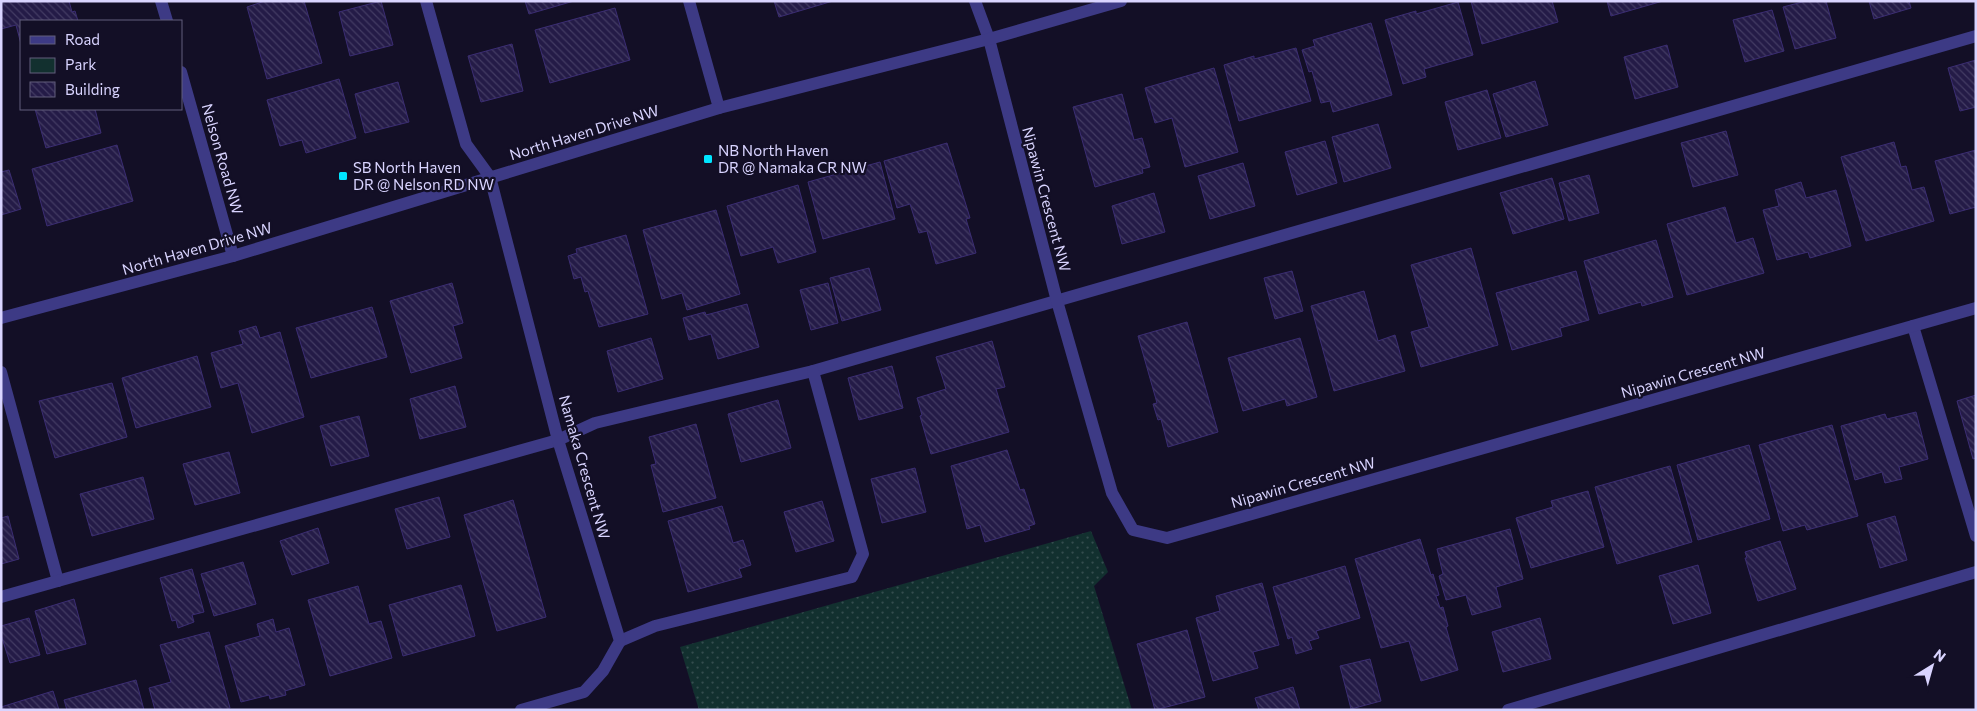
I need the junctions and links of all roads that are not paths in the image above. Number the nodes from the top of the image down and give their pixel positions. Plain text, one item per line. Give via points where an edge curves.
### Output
1 (161, 1) edge
2 (426, 1) edge
3 (689, 1) edge
4 (975, 1) edge
5 (1121, 1) edge
6 (167, 20) edge
7 (1976, 36) edge
8 (988, 39) junction
9 (182, 75) edge
10 (719, 108) junction
11 (490, 177) junction
12 (234, 256) junction
13 (1057, 301) junction
14 (1976, 308) edge
15 (1, 318) edge
16 (1913, 326) junction
17 (1, 372) edge
18 (813, 372) junction
19 (558, 440) junction
20 (1976, 536) edge
21 (1976, 572) edge
22 (58, 581) junction
23 (1, 597) edge
24 (620, 641) junction
25 (521, 710) edge
26 (1508, 710) edge

1 - 6 street
2 - 11 street via 466,144
3 - 10 street
4 - 8 street, Nipawin Crescent NW
5 - 8 street, North Haven Drive NW
7 - 13 street
8 - 10 street, North Haven Drive NW
8 - 13 street, Nipawin Crescent NW
9 - 12 street, Nelson Road NW
10 - 11 street, North Haven Drive NW
11 - 12 street, North Haven Drive NW
11 - 19 street, Namaka Crescent NW
12 - 15 street, North Haven Drive NW
13 - 16 street, Nipawin Crescent NW via 1112,493 1134,530 1167,538
13 - 18 street
14 - 16 street, Nipawin Crescent NW
16 - 20 street
17 - 22 street
18 - 19 street via 595,423
18 - 24 street via 863,554 852,577 655,626
19 - 22 street
19 - 24 street, Namaka Crescent NW
21 - 26 street
22 - 23 street
24 - 25 street via 603,671 584,692

